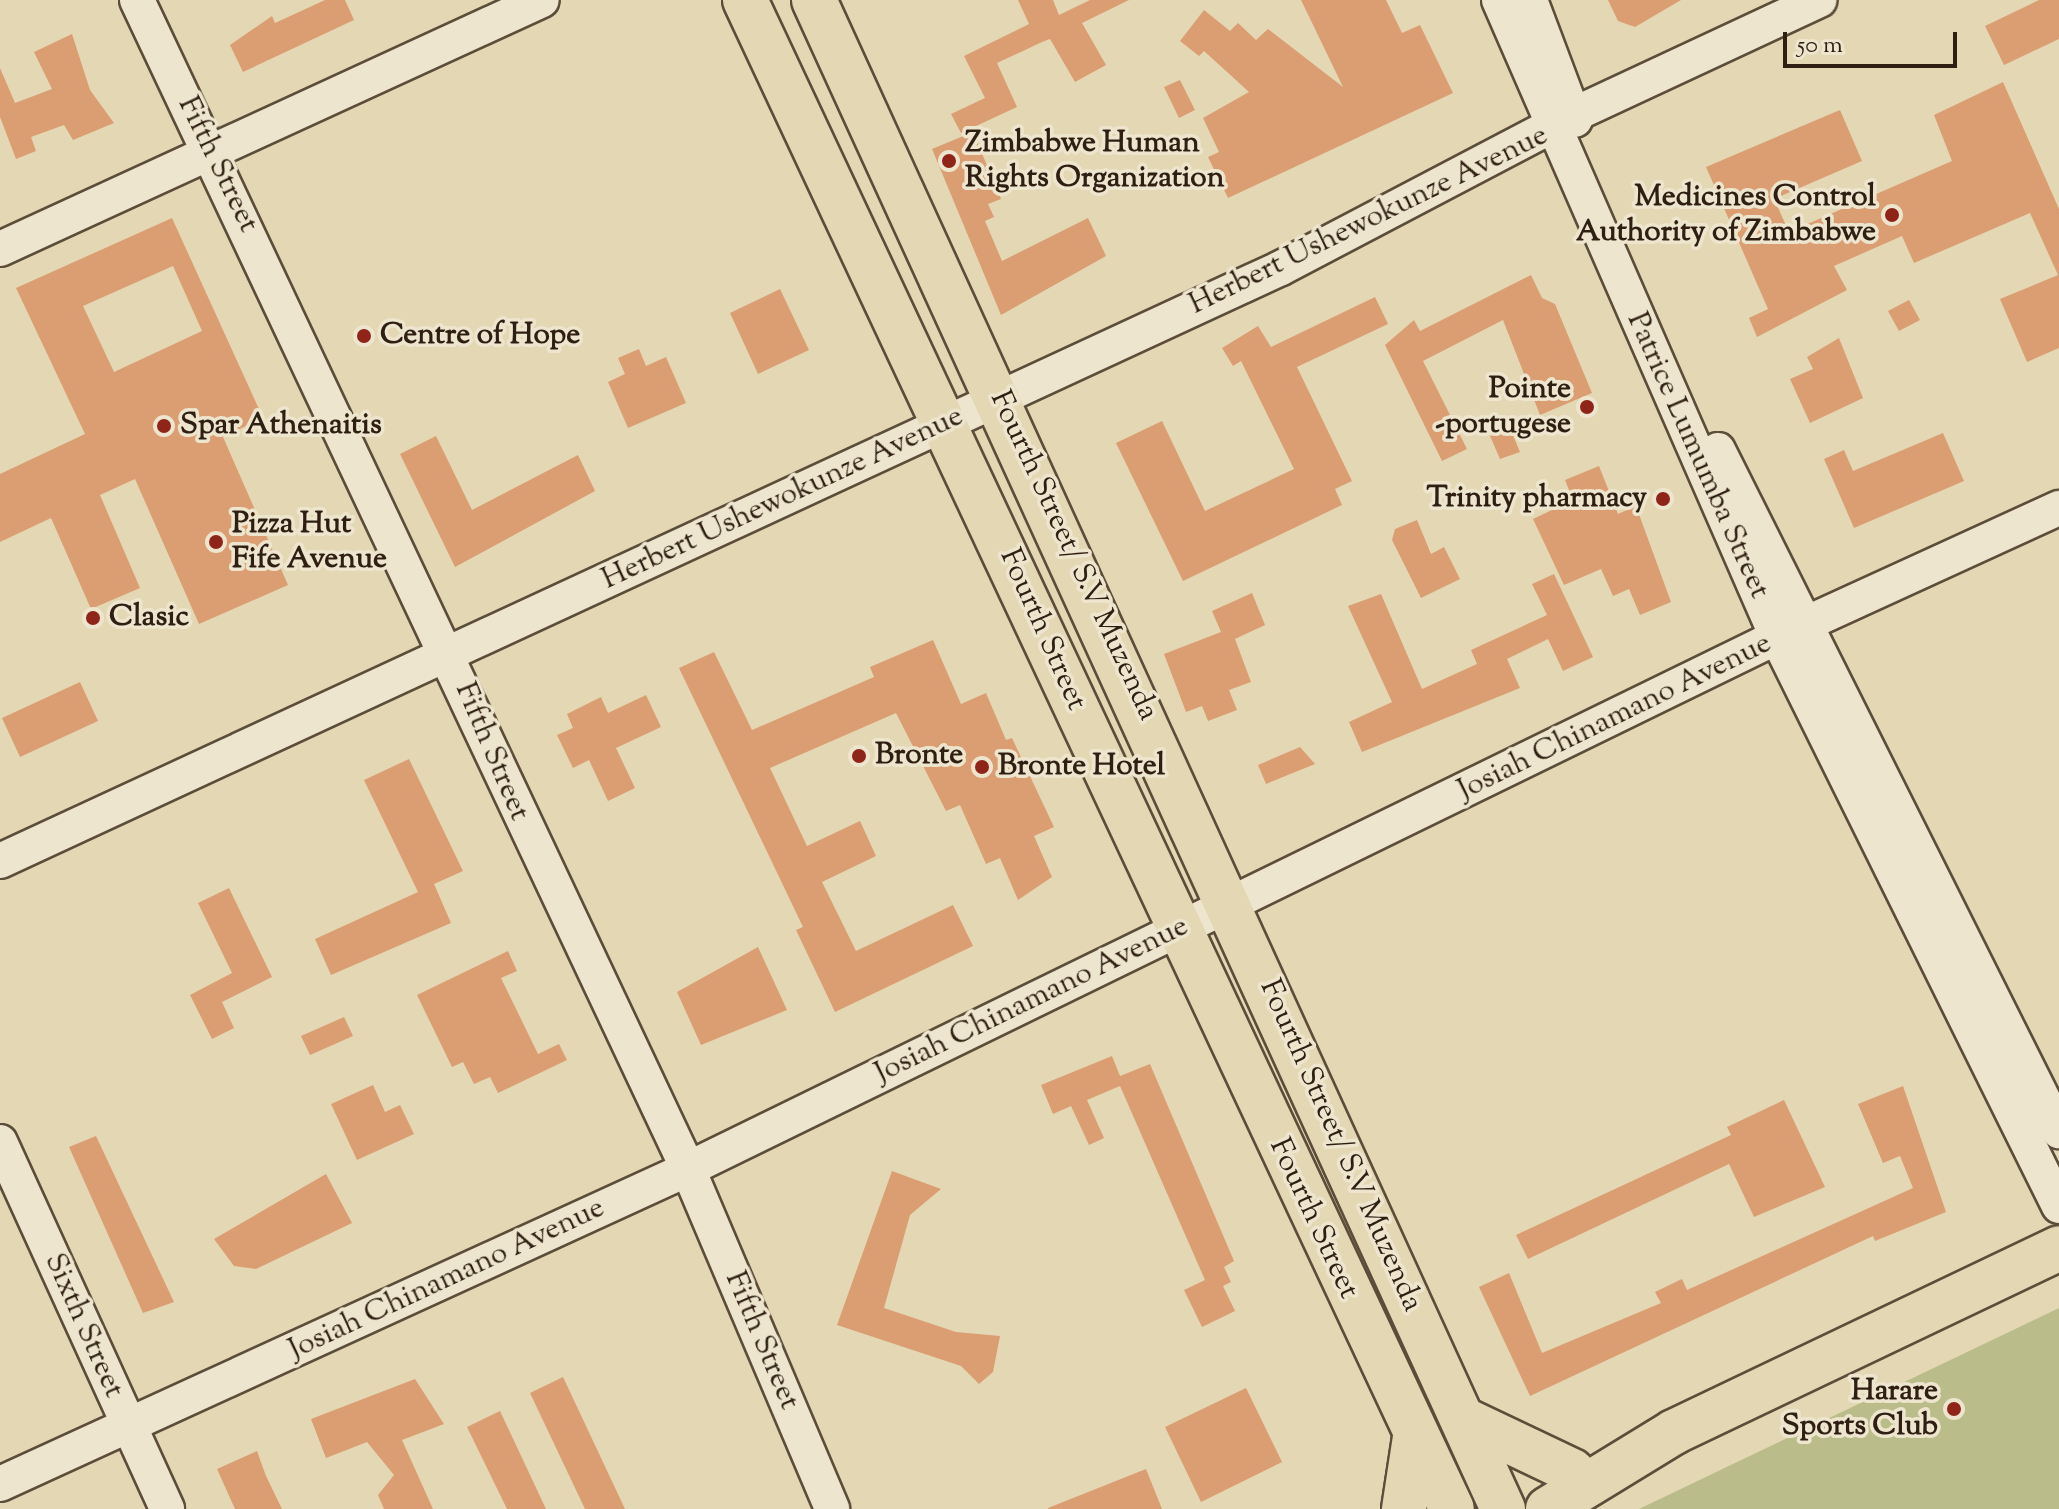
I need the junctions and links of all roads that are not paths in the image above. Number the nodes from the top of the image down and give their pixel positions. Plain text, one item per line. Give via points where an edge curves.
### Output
1 (137, 0) edge
2 (542, 0) edge
3 (745, 0) edge
4 (814, 0) edge
5 (1499, 0) edge
6 (1530, 0) edge
7 (1820, 0) edge
8 (1564, 122) junction
9 (211, 152) junction
10 (0, 249) edge
11 (1001, 399) junction
12 (948, 423) junction
13 (2059, 508) edge
14 (1791, 631) junction
15 (448, 651) junction
16 (0, 861) edge
17 (1232, 905) junction
18 (1177, 929) junction
19 (2059, 1131) edge
20 (0, 1142) edge
21 (688, 1169) junction
22 (2059, 1206) edge
23 (2059, 1248) edge
24 (1465, 1420) junction
25 (128, 1426) junction
26 (1674, 1432) junction
27 (1415, 1437) junction
28 (1572, 1471) junction
29 (0, 1484) edge
30 (1491, 1505) edge
31 (167, 1509) edge
32 (832, 1509) edge
33 (1404, 1509) edge
34 (1452, 1509) edge
35 (1548, 1509) edge

1 - 9 street, Fifth Street
2 - 9 street
3 - 12 main road, Fourth Street
4 - 11 main road, Fourth Street/ S.V Muzenda
5 - 8 street, Patrice Lumumba Street
6 - 8 street, Patrice Lumumba Street
7 - 8 street, Herbert Ushewokunze Avenue
8 - 11 street, Herbert Ushewokunze Avenue
8 - 14 street, Patrice Lumumba Street via 1682,374
9 - 10 street
9 - 15 street, Fifth Street
11 - 12 street, Herbert Ushewokunze Avenue
11 - 17 main road, Fourth Street/ S.V Muzenda
12 - 15 street, Herbert Ushewokunze Avenue
12 - 18 main road, Fourth Street
13 - 14 street, Josiah Chinamano Avenue
14 - 17 street, Josiah Chinamano Avenue
14 - 19 street, Patrice Lumumba Street
14 - 22 street, Patrice Lumumba Street
15 - 16 street, Herbert Ushewokunze Avenue
15 - 21 street, Fifth Street via 567,924
17 - 18 street, Josiah Chinamano Avenue
17 - 24 main road, Fourth Street/ S.V Muzenda
18 - 21 street, Josiah Chinamano Avenue
18 - 27 main road, Fourth Street
20 - 25 street, Sixth Street
21 - 25 street, Josiah Chinamano Avenue
21 - 32 street, Fifth Street
23 - 26 main road
24 - 28 main road
24 - 30 main road
25 - 29 street, Josiah Chinamano Avenue
25 - 31 street, Sixth Street
26 - 28 main road
26 - 35 main road
27 - 33 main road
27 - 34 main road, Fourth Street
28 - 30 main road

